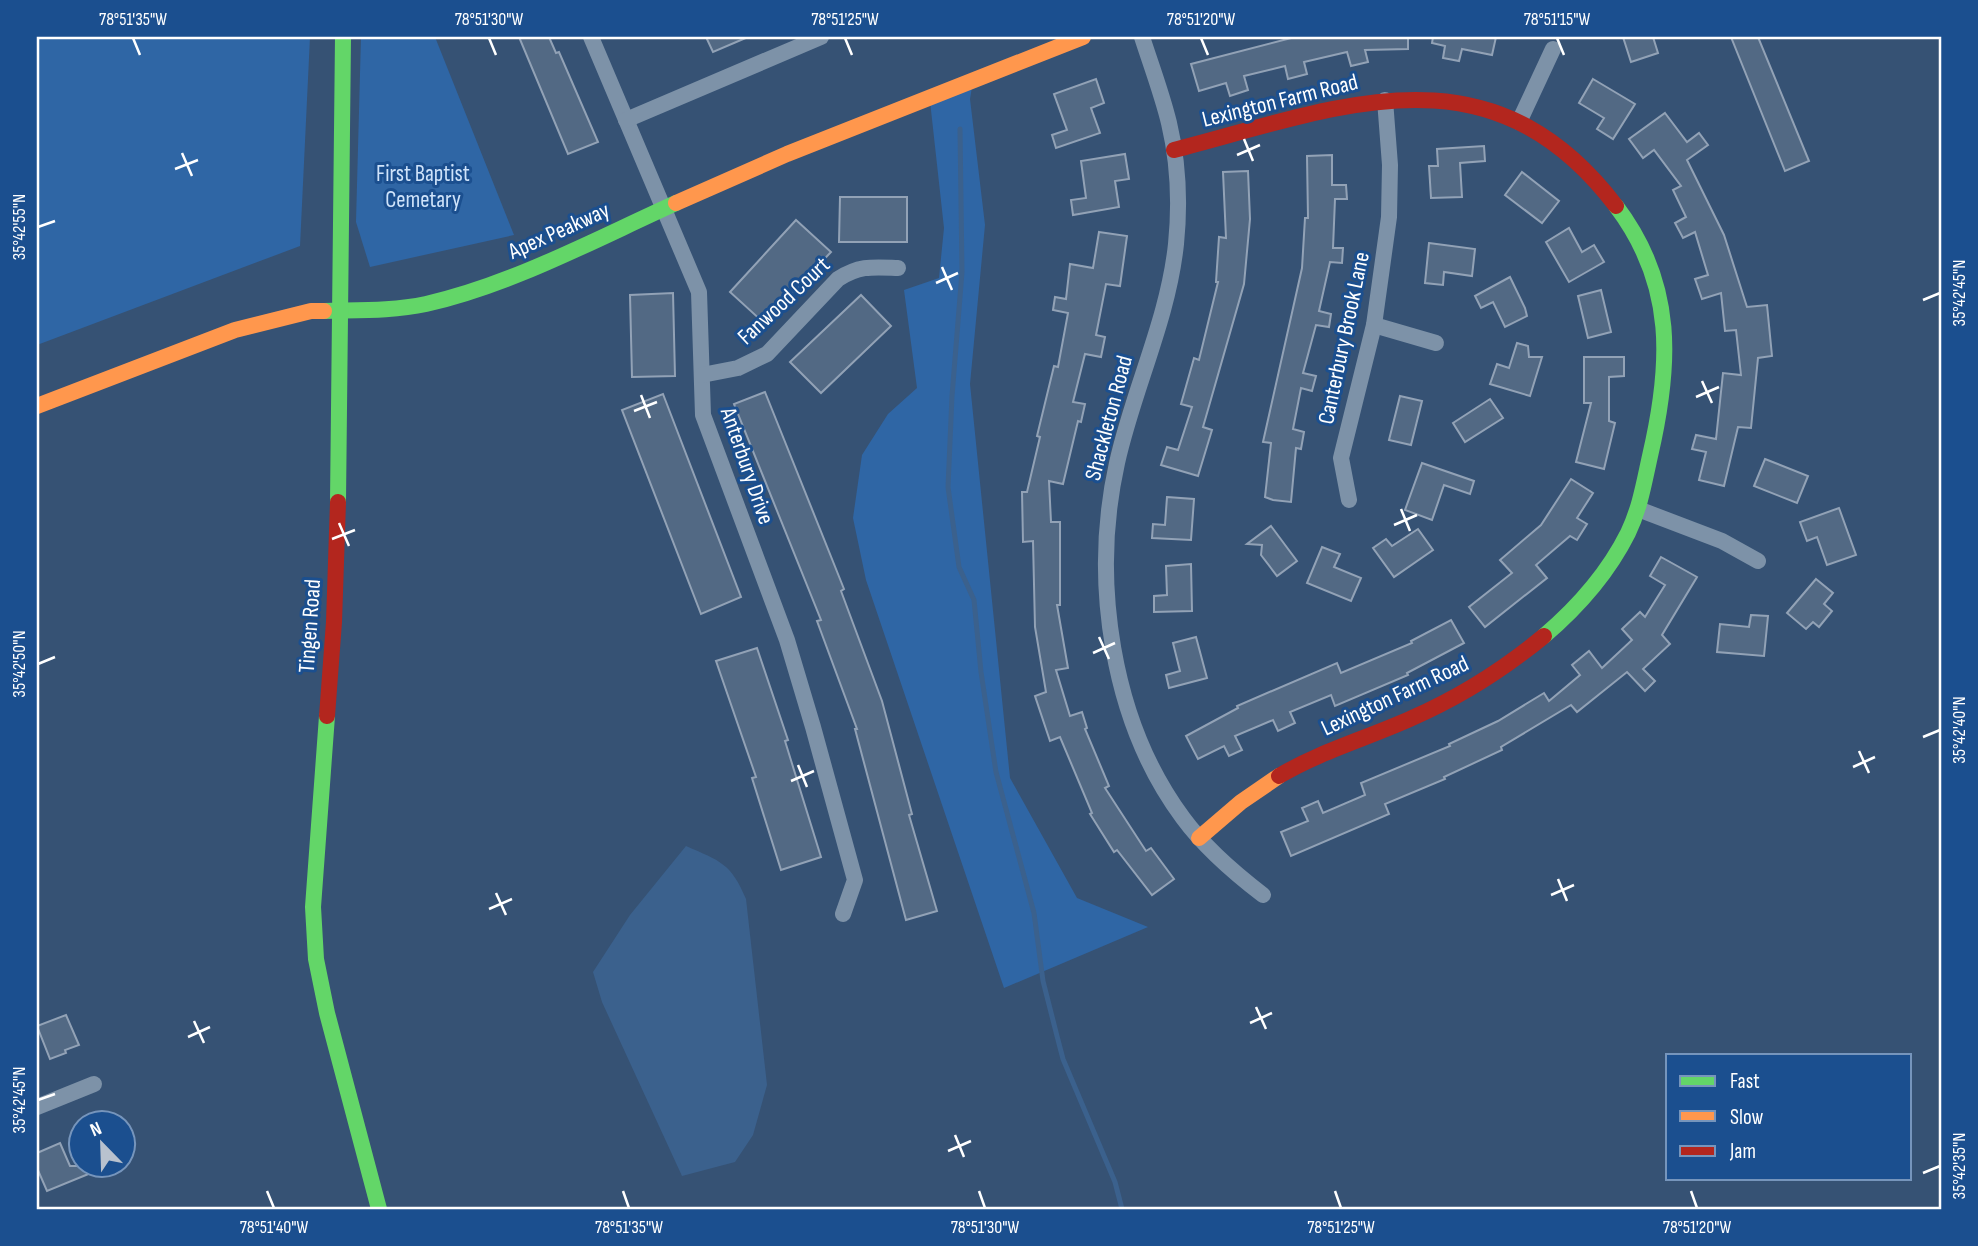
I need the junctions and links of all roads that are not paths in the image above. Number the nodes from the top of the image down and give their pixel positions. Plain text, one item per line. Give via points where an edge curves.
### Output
1 (343, 37) edge
2 (591, 37) edge
3 (821, 37) edge
4 (1083, 37) edge
5 (1142, 37) edge
6 (795, 42) edge
7 (1553, 49) dead end
8 (1385, 100) junction
9 (626, 120) junction
10 (1519, 122) junction
11 (1174, 150) junction
12 (663, 208) junction
13 (898, 268) dead end
14 (342, 309) junction
15 (1374, 325) junction
16 (1436, 343) dead end
17 (702, 375) junction
18 (37, 406) edge
19 (1349, 500) dead end
20 (1639, 509) junction
21 (1758, 561) dead end
22 (1199, 838) junction
23 (1263, 895) dead end
24 (843, 914) dead end
25 (94, 1084) dead end
26 (37, 1107) edge
27 (379, 1209) edge

1 - 14 street, Tingen Road
2 - 9 street, Anterbury Drive
3 - 6 street
4 - 12 street, Apex Peakway
5 - 11 street, Shackleton Road
6 - 9 street
7 - 10 street
8 - 10 street, Lexington Farm Road via 1449,101
8 - 11 street, Lexington Farm Road via 1338,107
8 - 15 street, Canterbury Brook Lane via 1389,217
9 - 12 street, Anterbury Drive
10 - 20 street, Lexington Farm Road via 1556,144 1602,186 1635,233 1658,289 1666,370
11 - 22 street, Shackleton Road via 1177,208 1172,270 1117,462 1107,571 1111,627 1131,715 1156,774
12 - 14 street, Apex Peakway via 492,285 425,304
12 - 17 street, Anterbury Drive via 699,292
13 - 17 street, Fanwood Court via 851,271 767,354 738,369
14 - 18 street, Apex Peakway via 302,313 235,330
14 - 27 street, Tingen Road via 334,609 313,907 316,959 327,1013
15 - 16 street
15 - 19 street, Canterbury Brook Lane via 1341,458
17 - 24 street, Anterbury Drive via 703,415 787,640 855,880
20 - 21 street via 1722,541
20 - 22 street, Lexington Farm Road via 1621,547 1585,597 1510,662 1446,702 1290,770 1247,797
22 - 23 street, Shackleton Road
25 - 26 street

